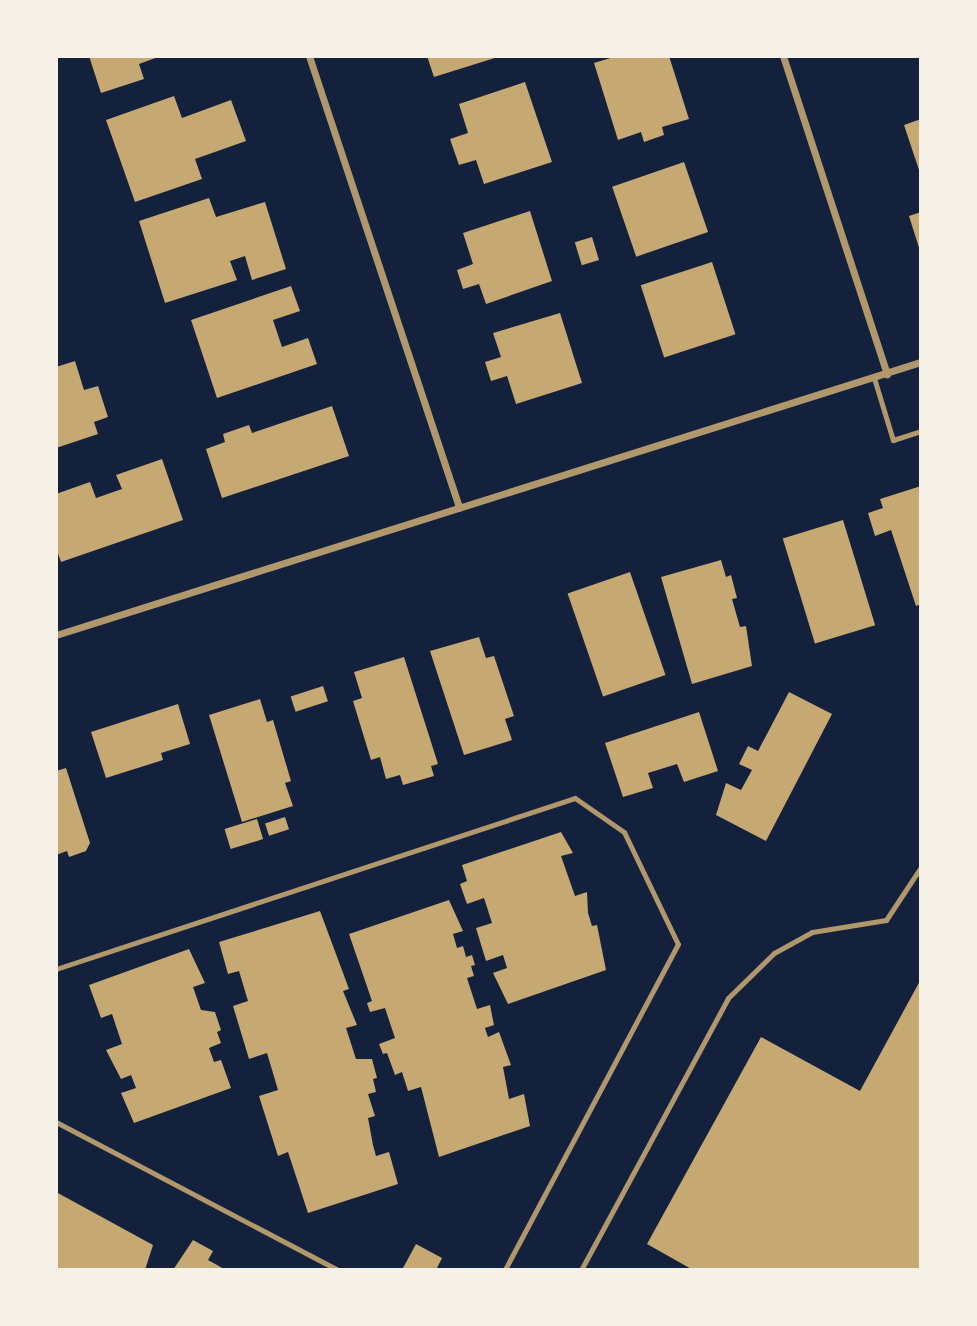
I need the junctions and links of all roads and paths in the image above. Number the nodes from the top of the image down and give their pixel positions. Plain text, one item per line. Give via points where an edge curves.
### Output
1 (309, 56) edge
2 (783, 56) edge
3 (921, 362) edge
4 (887, 373) junction
5 (874, 378) junction
6 (921, 431) edge
7 (459, 508) junction
8 (56, 635) edge
9 (921, 867) edge
10 (56, 969) edge
11 (56, 1122) edge
12 (338, 1270) edge
13 (505, 1270) edge
14 (581, 1270) edge

1 - 7 street
2 - 4 street
3 - 4 street
4 - 5 street
5 - 6 lane via 893,440
5 - 7 street
7 - 8 street
9 - 14 lane via 886,920 812,932 774,953 728,998
10 - 13 lane via 575,798 624,832 678,944
11 - 12 lane

